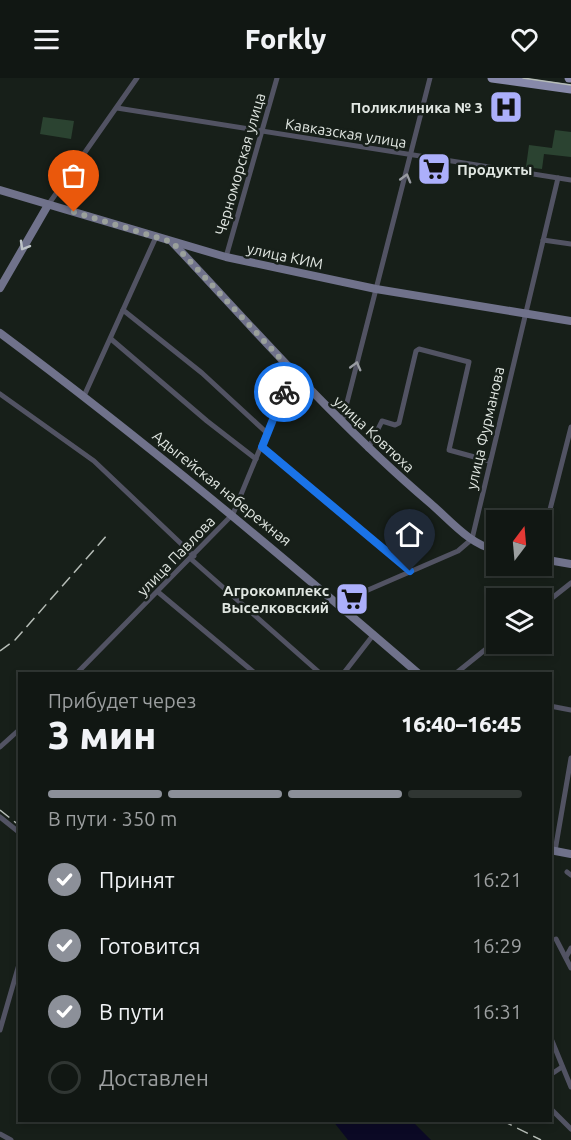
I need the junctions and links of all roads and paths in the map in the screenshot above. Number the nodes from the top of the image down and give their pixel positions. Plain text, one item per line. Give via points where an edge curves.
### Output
1 (137, 78) edge
2 (278, 78) edge
3 (430, 78) edge
4 (492, 78) edge
5 (571, 89) edge
6 (117, 108) junction
7 (263, 132) junction
8 (412, 156) junction
9 (558, 178) junction
10 (571, 180) edge
11 (0, 190) edge
12 (48, 205) junction
13 (156, 237) junction
14 (543, 240) junction
15 (172, 242) junction
16 (571, 244) edge
17 (225, 257) junction
18 (0, 288) edge
19 (376, 289) junction
20 (123, 310) junction
21 (524, 314) junction
22 (571, 321) edge
23 (0, 333) edge
24 (111, 339) junction
25 (292, 371) junction
26 (0, 394) edge
27 (84, 396) junction
28 (341, 423) junction
29 (571, 427) edge
30 (267, 433) junction
31 (262, 447) junction
32 (368, 449) junction
33 (256, 459) junction
34 (489, 461) junction
35 (550, 510) edge
36 (233, 514) junction
37 (472, 539) junction
38 (486, 545) edge
39 (192, 557) junction
40 (552, 561) edge
41 (571, 564) edge
42 (410, 571) junction
43 (571, 583) edge
44 (158, 592) junction
45 (552, 598) edge
46 (338, 603) junction
47 (374, 633) junction
48 (486, 649) edge
49 (78, 672) edge
50 (254, 672) edge
51 (319, 672) edge
52 (345, 672) edge
53 (417, 672) edge
54 (457, 672) edge
55 (552, 706) edge
56 (571, 710) edge
57 (18, 731) edge
58 (0, 747) edge
59 (571, 758) edge
60 (0, 817) edge
61 (18, 831) edge
62 (553, 850) edge
63 (571, 854) edge
64 (556, 939) dead end
65 (571, 948) edge
66 (566, 957) junction
67 (18, 968) edge
68 (571, 968) edge
69 (0, 1030) edge
70 (552, 1041) edge
71 (562, 1067) junction
72 (552, 1074) edge
73 (571, 1087) edge
74 (552, 1110) edge
75 (571, 1129) edge
76 (0, 1134) edge
77 (11, 1140) edge

1 - 6 street
2 - 7 street, Черноморская улица
3 - 8 street
4 - 5 main road
6 - 7 street, Кавказская улица
6 - 12 street
7 - 8 street, Кавказская улица
7 - 17 street, Черноморская улица
8 - 9 street, Кавказская улица
19 -> 8 street
9 - 10 street, Кавказская улица
9 - 14 street, улица Фурманова
11 - 12 street, улица КИМ
12 - 13 street, улица КИМ
12 -> 18 street
13 - 15 street, улица КИМ
13 - 20 street
14 - 16 street
14 - 21 street, улица Фурманова
15 - 17 street, улица КИМ
15 - 25 street, улица Ковтюха
17 - 19 street, улица КИМ
19 - 21 street, улица КИМ
28 -> 19 street
20 - 24 street
20 - 30 street via 202,373
21 - 22 street, улица КИМ
21 - 34 street, улица Фурманова
23 - 27 street, Адыгейская набережная
24 - 27 street
24 - 33 street
25 - 28 street, улица Ковтюха
25 - 30 street, улица Павлова
26 - 39 street via 94,461
27 - 36 street, Адыгейская набережная
28 - 32 street, улица Ковтюха
29 - 35 street
30 - 31 street, улица Павлова
31 - 33 street, улица Павлова
31 - 42 street
32 - 34 street via 382,421 399,423 419,349 469,362 449,450
32 - 37 street, улица Ковтюха
33 - 36 street, улица Павлова
34 - 37 street, улица Фурманова
36 - 39 street, улица Павлова
36 - 46 street, Адыгейская набережная
37 - 38 street, улица Ковтюха
37 - 42 street via 458,551
39 - 44 street, улица Павлова
39 - 51 street
40 - 41 street
42 - 46 street
43 - 45 street
44 - 49 street, улица Павлова
44 - 50 street
46 - 47 street, Адыгейская набережная
47 - 52 street
47 - 53 street, Адыгейская набережная
48 - 54 street
55 - 56 street
57 - 58 street
59 - 62 street
60 - 61 street
62 - 63 street
64 - 66 street
65 - 66 street
66 - 68 street
67 - 69 street
70 - 71 street
71 - 72 street
71 - 73 street
74 - 75 street
76 - 77 street

